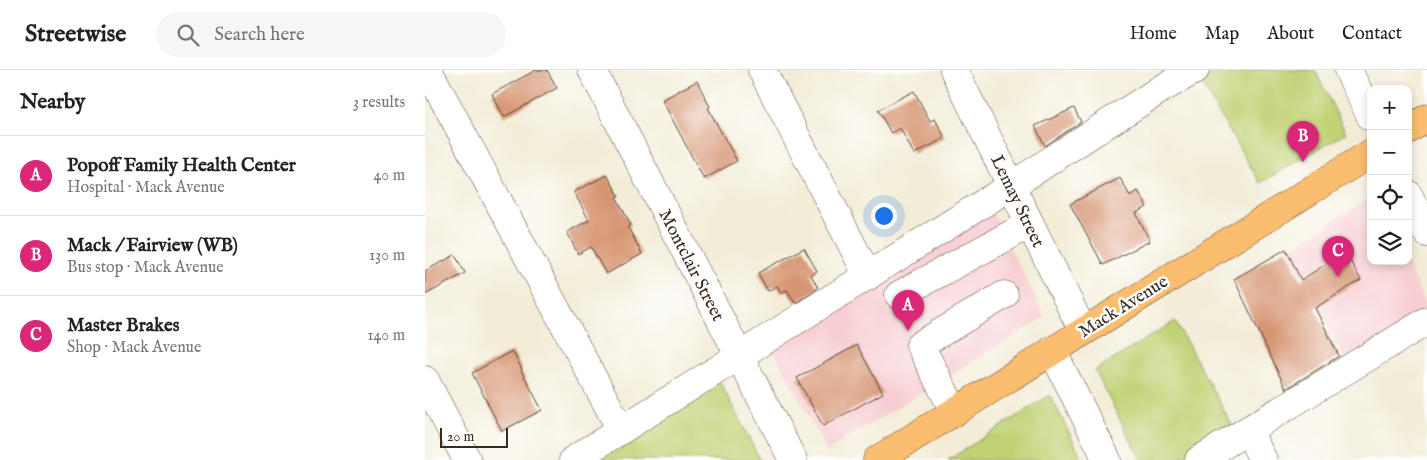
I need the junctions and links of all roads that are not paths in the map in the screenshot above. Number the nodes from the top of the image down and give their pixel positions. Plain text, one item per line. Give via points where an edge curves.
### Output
1 (428, 70) edge
2 (592, 70) edge
3 (762, 70) edge
4 (954, 70) edge
5 (1195, 70) edge
6 (1348, 70) edge
7 (1156, 80) edge
8 (1367, 109) edge
9 (1427, 118) edge
10 (1412, 127) edge
11 (1367, 155) edge
12 (1011, 186) junction
13 (1412, 202) edge
14 (1030, 224) junction
15 (1427, 233) edge
16 (868, 276) junction
17 (899, 295) dead end
18 (1004, 295) dead end
19 (1427, 322) edge
20 (1083, 331) junction
21 (1052, 350) junction
22 (739, 356) junction
23 (425, 380) edge
24 (954, 411) junction
25 (621, 430) junction
26 (1247, 430) junction
27 (467, 460) edge
28 (573, 460) edge
29 (793, 460) edge
30 (877, 460) edge
31 (1107, 460) edge
32 (1199, 460) edge
33 (1263, 460) edge

1 - 25 street
2 - 22 street, Montclair Street
3 - 16 street
4 - 12 street, Lemay Street
5 - 7 street
6 - 8 street
7 - 12 street
9 - 10 main road
11 - 20 main road, Mack Avenue
12 - 14 street, Lemay Street
12 - 16 street
13 - 15 street
14 - 17 street
14 - 20 street, Lemay Street
16 - 22 street
18 - 24 street via 920,345
19 - 26 street
20 - 21 main road, Mack Avenue
21 - 24 main road, Mack Avenue
21 - 31 street
22 - 25 street
22 - 29 street, Montclair Street
23 - 27 street
24 - 30 main road, Mack Avenue
25 - 28 street
26 - 32 street
26 - 33 street

